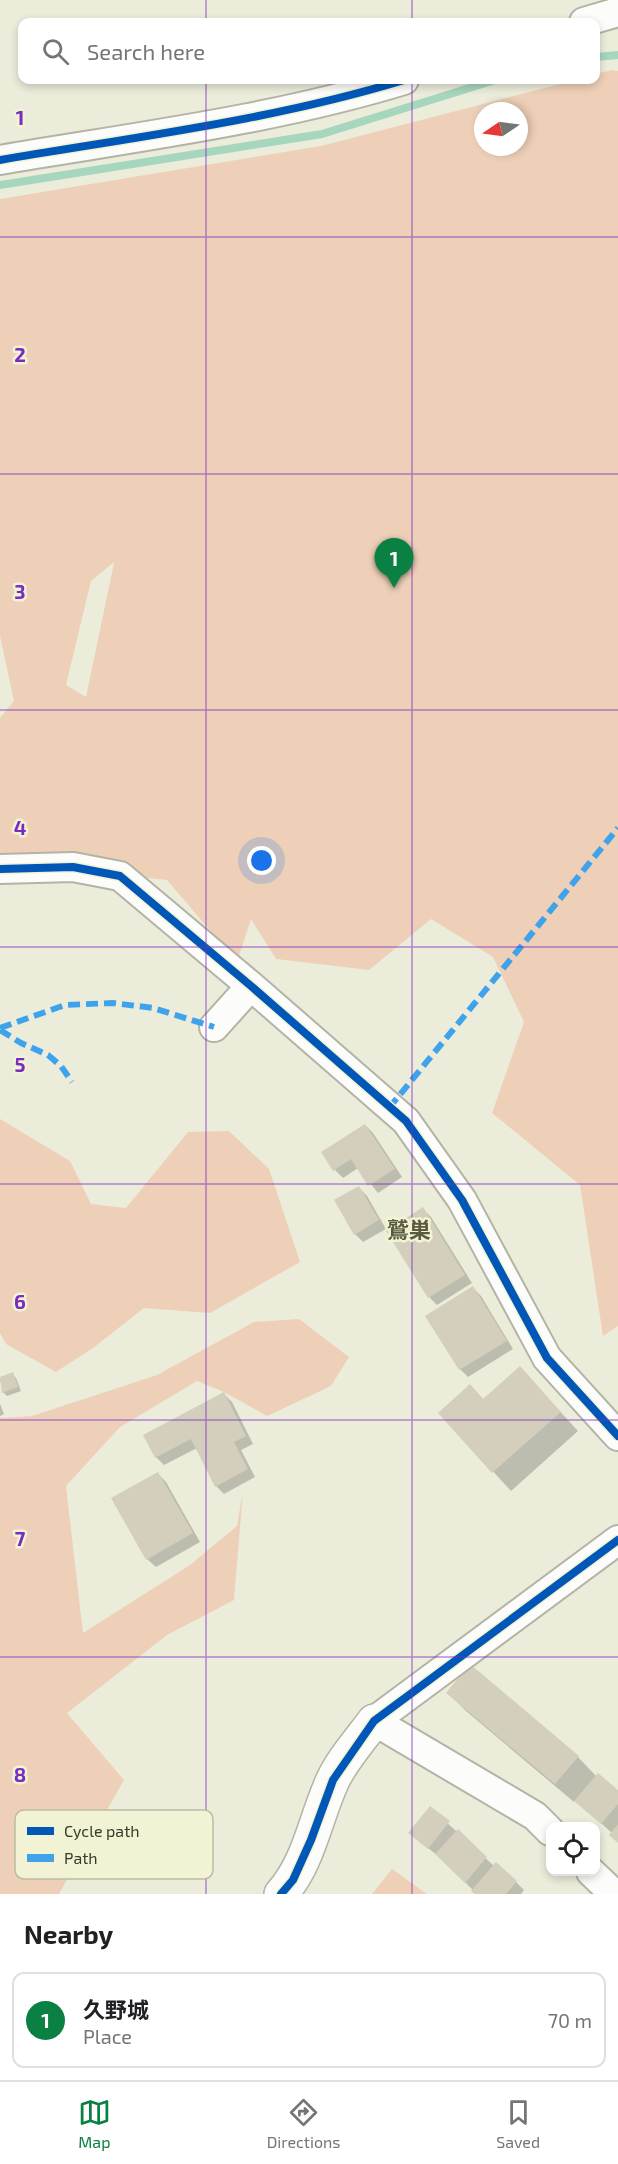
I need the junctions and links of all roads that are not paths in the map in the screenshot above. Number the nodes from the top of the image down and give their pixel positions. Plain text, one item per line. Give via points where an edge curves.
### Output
1 (389, 84) edge
2 (0, 160) edge
3 (0, 869) edge
4 (251, 986) junction
5 (214, 1027) dead end
6 (618, 1436) edge
7 (618, 1540) edge
8 (374, 1721) junction
9 (546, 1827) edge
10 (595, 1876) edge
11 (281, 1894) edge
12 (614, 1894) edge

1 - 2 street via 302,107
3 - 4 street via 73,867 120,876
4 - 5 street
4 - 6 street via 406,1121 462,1200 547,1358
7 - 8 street
8 - 9 street via 535,1816
8 - 11 street via 333,1780 298,1870
10 - 12 street

